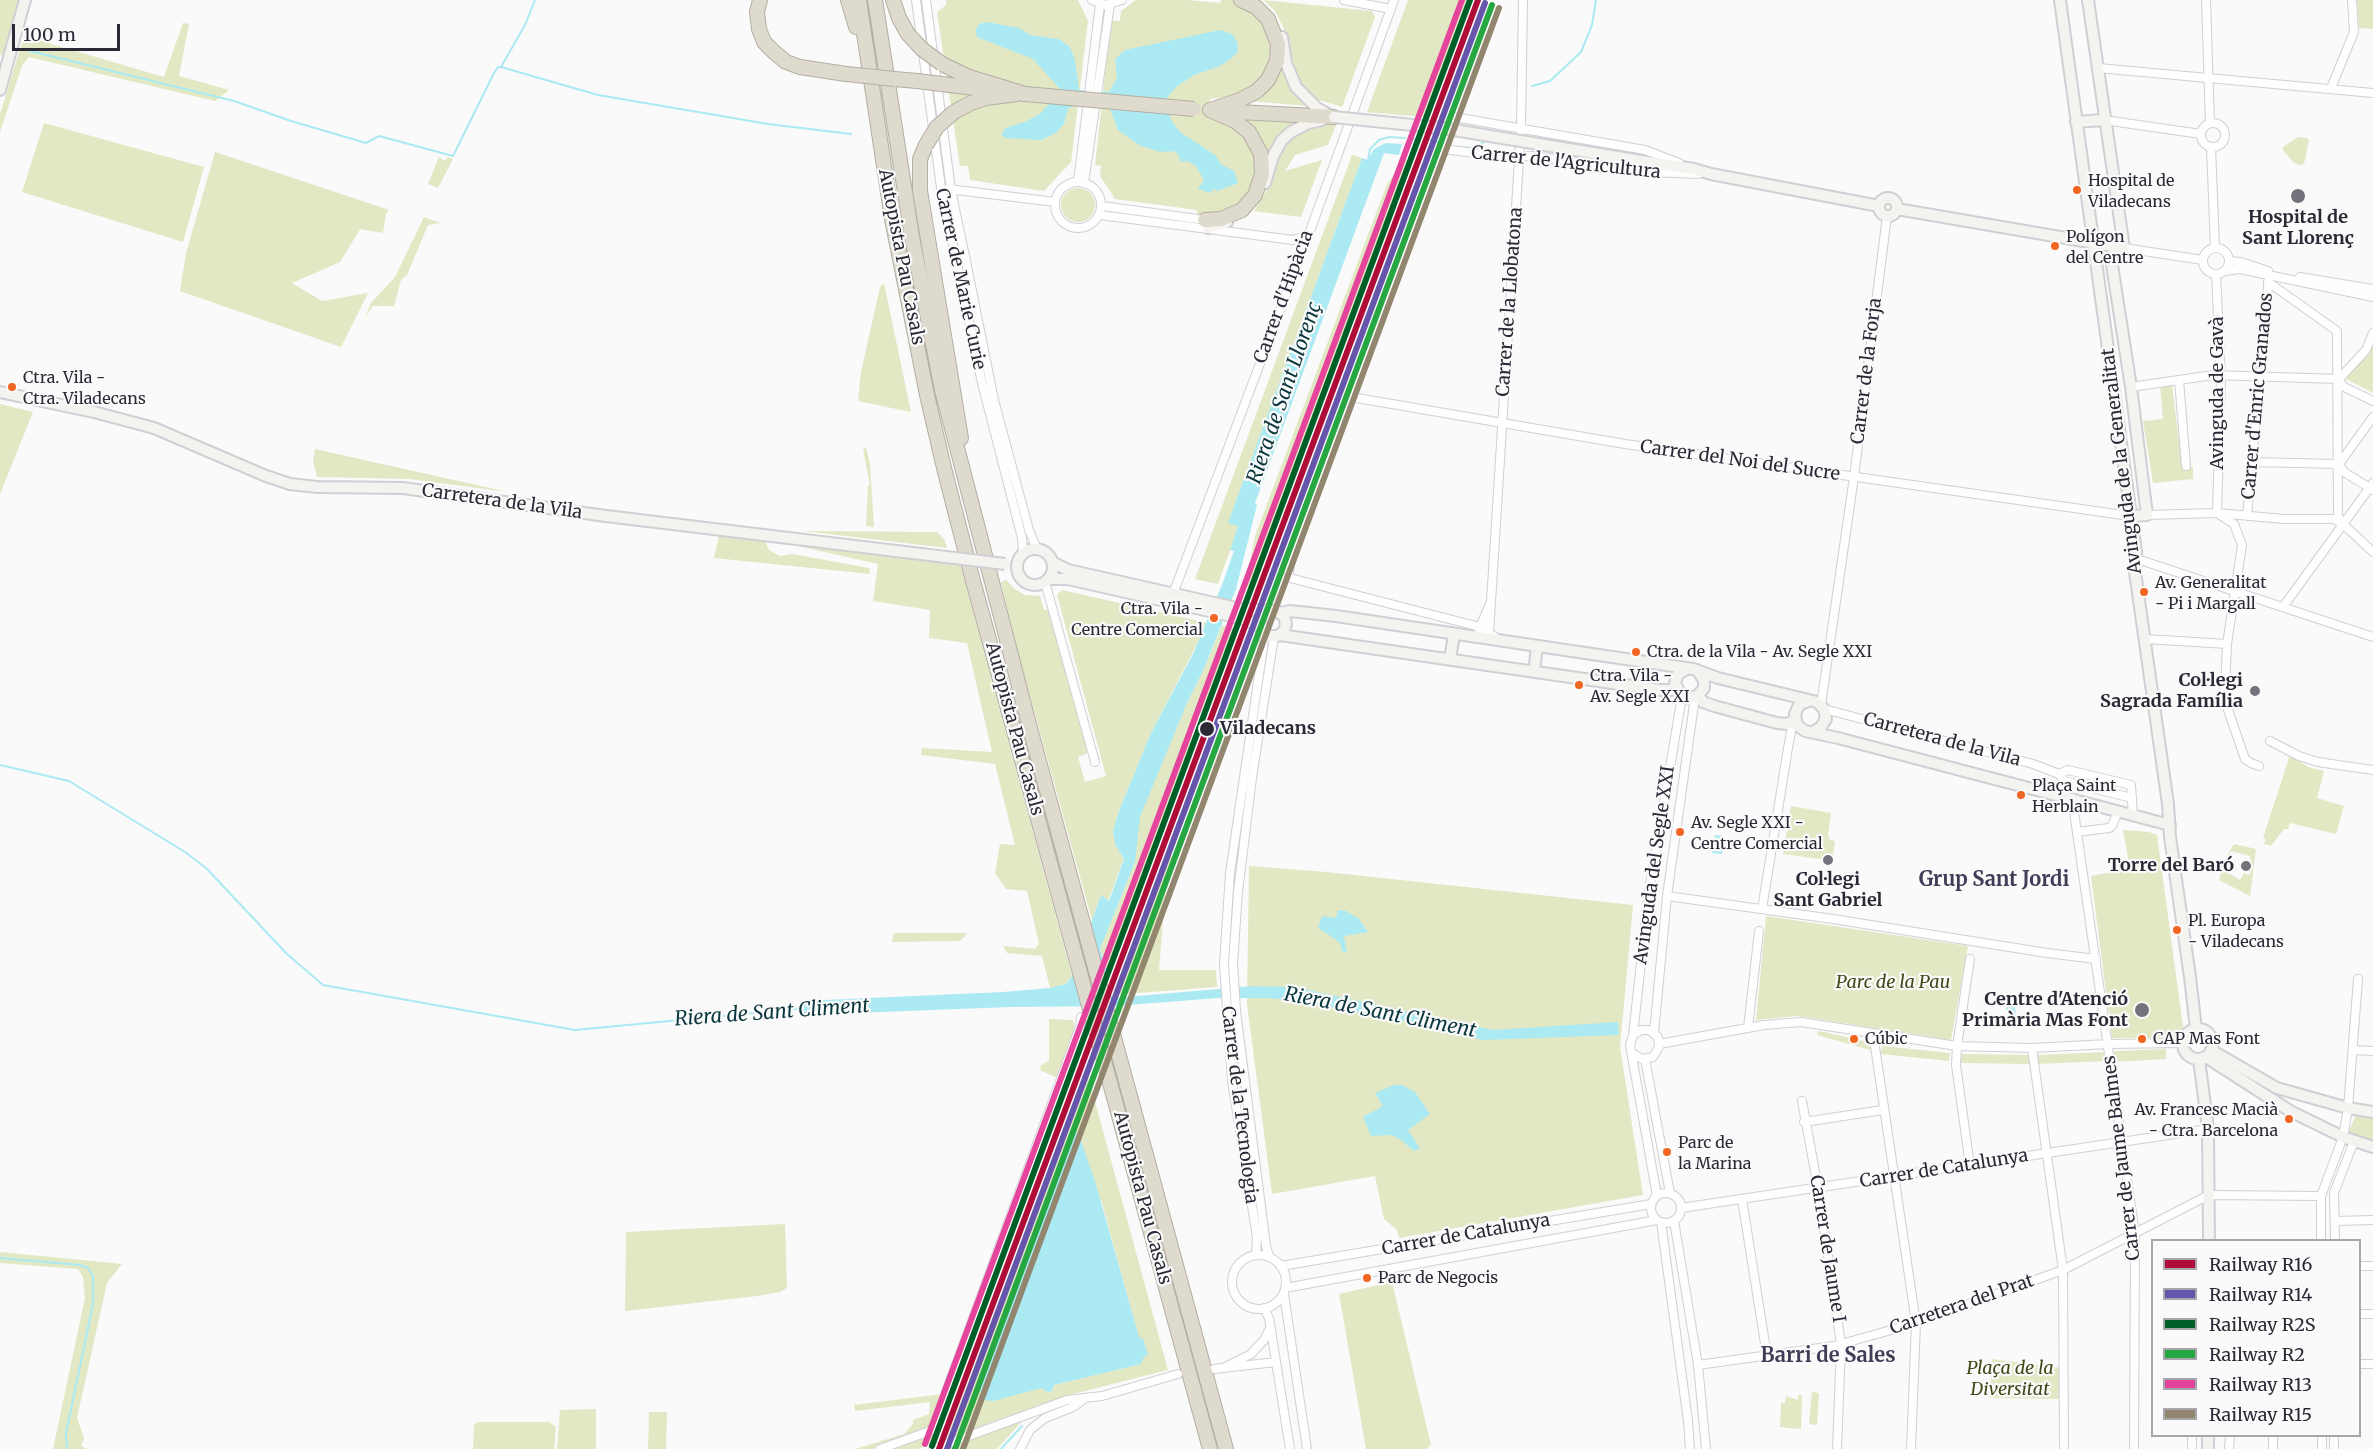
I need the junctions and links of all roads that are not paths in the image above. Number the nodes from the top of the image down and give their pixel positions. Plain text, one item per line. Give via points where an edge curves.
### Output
1 (25, 0) edge
2 (760, 0) edge
3 (765, 0) edge
4 (848, 0) edge
5 (859, 0) edge
6 (875, 0) edge
7 (893, 0) edge
8 (916, 0) edge
9 (926, 0) edge
10 (1092, 0) edge
11 (1122, 0) edge
12 (1241, 0) edge
13 (1252, 0) edge
14 (1344, 0) edge
15 (1394, 0) edge
16 (1523, 0) edge
17 (2060, 0) edge
18 (2088, 0) edge
19 (2206, 0) edge
20 (2352, 0) edge
21 (1100, 4) junction
22 (1110, 5) junction
23 (1391, 9) junction
24 (759, 22) junction
25 (4, 63) edge
26 (867, 64) junction
27 (2098, 68) junction
28 (2209, 78) junction
29 (2331, 88) junction
30 (0, 90) edge
31 (2373, 93) edge
32 (1025, 94) junction
33 (1210, 110) junction
34 (1334, 117) junction
35 (2104, 120) junction
36 (2076, 122) junction
37 (2210, 123) junction
38 (1521, 129) junction
39 (2201, 134) junction
40 (2211, 147) junction
41 (1443, 149) junction
42 (1519, 157) junction
43 (1694, 169) junction
44 (1711, 174) junction
45 (1081, 182) junction
46 (941, 188) junction
47 (951, 190) junction
48 (1055, 202) junction
49 (1102, 206) junction
50 (1879, 206) junction
51 (1897, 209) junction
52 (1100, 215) junction
53 (1887, 216) junction
54 (1206, 224) junction
55 (1306, 236) junction
56 (1293, 240) junction
57 (2092, 242) junction
58 (2119, 247) junction
59 (2215, 248) junction
60 (2203, 260) junction
61 (2229, 261) junction
62 (1296, 265) junction
63 (2220, 272) junction
64 (2269, 279) junction
65 (2373, 289) edge
66 (2373, 297) edge
67 (2373, 333) edge
68 (2221, 377) junction
69 (2259, 377) junction
70 (2339, 379) junction
71 (2179, 380) junction
72 (2131, 387) junction
73 (0, 392) edge
74 (1351, 397) junction
75 (2373, 401) edge
76 (2373, 417) edge
77 (1502, 422) junction
78 (2252, 462) junction
79 (2339, 464) junction
80 (2186, 466) dead end
81 (1854, 477) junction
82 (2372, 487) edge
83 (967, 494) junction
84 (2217, 513) junction
85 (2147, 515) junction
86 (2130, 516) junction
87 (2247, 516) junction
88 (2344, 525) junction
89 (1037, 549) junction
90 (2373, 552) edge
91 (1023, 553) junction
92 (2137, 559) junction
93 (1052, 562) junction
94 (1017, 565) junction
95 (1046, 580) junction
96 (2235, 590) junction
97 (1173, 594) junction
98 (1491, 603) junction
99 (1202, 605) junction
100 (2283, 607) junction
101 (1263, 611) junction
102 (1280, 613) junction
103 (1267, 631) junction
104 (1477, 631) junction
105 (1454, 635) junction
106 (1494, 637) junction
107 (2373, 637) edge
108 (2145, 639) junction
109 (2227, 644) junction
110 (1537, 647) junction
111 (1450, 659) junction
112 (1692, 670) junction
113 (1534, 672) junction
114 (1679, 693) junction
115 (1697, 696) junction
116 (1809, 701) junction
117 (1823, 707) junction
118 (1795, 721) junction
119 (1825, 722) junction
120 (1813, 732) junction
121 (1839, 738) junction
122 (2270, 741) dead end
123 (1095, 762) dead end
124 (2259, 766) dead end
125 (2373, 770) edge
126 (2059, 774) junction
127 (2072, 798) junction
128 (2132, 798) junction
129 (2118, 811) junction
130 (2133, 816) junction
131 (2170, 825) junction
132 (2077, 832) junction
133 (1667, 896) junction
134 (1762, 909) junction
135 (1759, 931) dead end
136 (1970, 958) dead end
137 (2096, 959) junction
138 (1229, 964) junction
139 (2358, 979) dead end
140 (1081, 1017) dead end
141 (1748, 1028) junction
142 (2196, 1029) junction
143 (1654, 1033) junction
144 (1873, 1033) junction
145 (1633, 1035) junction
146 (2182, 1043) junction
147 (1659, 1044) junction
148 (2109, 1044) junction
149 (1957, 1046) junction
150 (2032, 1048) junction
151 (2354, 1050) junction
152 (2373, 1051) edge
153 (1632, 1053) junction
154 (2205, 1055) junction
155 (1645, 1059) junction
156 (1802, 1101) dead end
157 (2348, 1108) junction
158 (1883, 1110) junction
159 (2373, 1112) edge
160 (1804, 1122) junction
161 (2208, 1129) junction
162 (2348, 1139) junction
163 (2123, 1141) junction
164 (2373, 1146) edge
165 (2047, 1154) junction
166 (1970, 1166) junction
167 (1893, 1177) junction
168 (1818, 1188) junction
169 (1670, 1193) junction
170 (2209, 1195) junction
171 (1657, 1196) junction
172 (2321, 1196) junction
173 (1742, 1199) junction
174 (1651, 1203) junction
175 (1681, 1208) junction
176 (2373, 1220) edge
177 (1659, 1221) junction
178 (1674, 1221) junction
179 (2335, 1221) junction
180 (2135, 1234) junction
181 (2209, 1239) edge
182 (2321, 1239) edge
183 (2335, 1239) edge
184 (1256, 1255) junction
185 (1269, 1256) junction
186 (1281, 1266) junction
187 (2063, 1270) junction
188 (1284, 1291) junction
189 (1264, 1308) junction
190 (1916, 1323) junction
191 (1270, 1327) junction
192 (1841, 1344) junction
193 (1767, 1356) junction
194 (1276, 1362) junction
195 (1698, 1365) junction
196 (1223, 1368) junction
197 (1214, 1369) dead end
198 (1178, 1374) dead end
199 (1083, 1400) junction
200 (880, 1449) edge
201 (933, 1449) edge
202 (1020, 1449) edge
203 (1210, 1449) edge
204 (1226, 1449) edge
205 (1290, 1449) edge
206 (1307, 1449) edge
207 (1690, 1449) edge
208 (1706, 1449) edge
209 (1837, 1449) edge
210 (1911, 1449) edge
211 (2064, 1449) edge
212 (2134, 1449) edge

1 - 25 street
2 - 24 highway
3 - 24 highway
4 - 26 highway
5 - 26 highway, Autopista Pau Casals
6 - 83 highway, Autopista Pau Casals via 912,237
7 - 32 highway, bridge via 908,34 942,64 969,77
8 - 46 street, Carrer de Marie Curie
9 - 47 street, Carrer de Marie Curie
10 - 21 street
11 - 22 street
12 - 33 highway via 1268,19 1278,44 1276,62 1268,80 1257,91
13 - 34 street via 1269,15 1282,35 1286,63 1296,87 1317,108
14 - 23 street
15 - 23 street, Carrer d'Hipàcia
16 - 38 street, Carrer de la Llobatona
17 - 36 street, Avinguda de la Generalitat
18 - 27 street
19 - 28 street
20 - 29 street via 2354,32
21 - 22 street
21 - 45 street
22 - 45 street
23 - 55 street, Carrer d'Hipàcia
24 - 32 highway, bridge via 764,42 786,62 820,71
25 - 30 street
26 - 203 highway, Autopista Pau Casals via 892,219 944,468
27 - 28 street
27 - 35 street
28 - 29 street
28 - 37 street
29 - 31 street
32 - 33 highway, bridge
32 - 83 highway, bridge via 986,98 954,112 937,127 921,159 920,191 959,416
33 - 34 highway
33 - 54 highway via 1249,132 1261,154 1262,174 1255,195 1242,210
34 - 43 street, Carrer de l'Agricultura, bridge via 1442,128
34 - 54 street via 1308,123 1282,140 1264,189 1252,207 1234,220
35 - 36 street
35 - 39 street
35 - 58 street
36 - 57 street, Avinguda de la Generalitat
37 - 39 street
37 - 40 street via 2222,126 2225,133 2223,142
38 - 41 street, Carrer de l'Agricultura via 1454,117
38 - 42 street, Carrer de la Llobatona
38 - 43 street, Carrer de l'Agricultura via 1645,150
39 - 40 street
40 - 59 street
41 - 42 street, Carrer de l'Agricultura
41 - 74 street
42 - 44 street, Carrer de l'Agricultura via 1650,172
42 - 77 street, Carrer de la Llobatona
43 - 44 street, Carrer de l'Agricultura
44 - 50 street, Carrer de l'Agricultura
45 - 48 street via 1060,190
45 - 49 street via 1097,191
46 - 47 street
46 - 91 street, Carrer de Marie Curie
47 - 48 street
47 - 89 street, Carrer de Marie Curie via 994,400
48 - 52 street via 1059,218 1071,228 1085,228
49 - 52 street
49 - 54 street
50 - 51 street via 1890,198 1897,203
50 - 53 street
51 - 53 street
51 - 57 street
52 - 54 street
53 - 81 street, Carrer de la Forja
54 - 56 street
55 - 56 street
55 - 62 street, Carrer d'Hipàcia
56 - 62 street via 1299,247
57 - 58 street
57 - 86 street, Avinguda de la Generalitat
58 - 60 street
58 - 72 street via 2112,265
59 - 60 street via 2208,250
59 - 61 street via 2223,250
60 - 63 street via 2208,271
61 - 63 street
61 - 65 street
62 - 97 street, Carrer d'Hipàcia
63 - 64 street via 2240,269
63 - 68 street, Avinguda de Gavà
64 - 66 street
64 - 69 street, Carrer d'Enric Granados
64 - 70 street via 2337,331
67 - 70 street via 2366,350
68 - 69 street
68 - 71 street
68 - 84 street, Avinguda de Gavà
69 - 70 street
69 - 78 street, Carrer d'Enric Granados
70 - 75 street via 2344,387
70 - 79 street
71 - 72 street
71 - 80 street
72 - 85 street
73 - 94 street, Carretera de la Vila, bridge via 146,426 291,484 403,488
74 - 77 street, Carrer del Noi del Sucre
74 - 104 street via 1290,564 1290,578
76 - 79 street
77 - 81 street, Carrer del Noi del Sucre
77 - 98 street, Carrer de la Llobatona
78 - 79 street
78 - 87 street, Carrer d'Enric Granados
79 - 82 street via 2344,472
79 - 88 street via 2338,516
81 - 86 street, Carrer del Noi del Sucre
81 - 117 street, Carrer de la Forja
82 - 88 street
83 - 204 highway, Autopista Pau Casals
84 - 85 street
84 - 87 street
84 - 96 street via 2231,521 2241,540
85 - 86 street
86 - 92 street, Avinguda de la Generalitat
87 - 88 street via 2334,519
88 - 90 street
88 - 100 street
89 - 91 street
89 - 93 street
91 - 94 street
92 - 96 street
92 - 108 street, Avinguda de la Generalitat via 2135,572
93 - 95 street via 1053,569
93 - 97 street via 1068,570
94 - 95 street via 1018,574 1028,583 1036,585
95 - 99 street via 1064,578
95 - 123 street
96 - 100 street
96 - 109 street
97 - 99 street
98 - 104 street, Carrer de la Llobatona
98 - 106 street, Carrer de la Llobatona
99 - 101 street
99 - 103 street
100 - 107 street
101 - 102 street
101 - 103 street
102 - 103 street via 1286,624
102 - 105 street via 1336,616
103 - 111 street
103 - 138 street, Carrer de la Tecnologia via 1230,873
104 - 105 street
104 - 106 street
105 - 111 street
106 - 110 street
108 - 109 street
108 - 131 street, Avinguda de la Generalitat
109 - 124 street via 2226,704 2245,759
110 - 112 street
110 - 113 street
111 - 113 street
112 - 114 street via 1676,677
112 - 115 street via 1704,680 1704,688
112 - 116 street
113 - 114 street
114 - 115 street
114 - 145 street, Avinguda del Segle XXI via 1649,891
115 - 118 street via 1714,706 1767,720 1787,724
115 - 133 street, Avinguda del Segle XXI
116 - 117 street
116 - 118 street via 1797,707
117 - 119 street
117 - 126 street, Carretera de la Vila
118 - 120 street via 1803,730
118 - 134 street
119 - 120 street
119 - 121 street, Carretera de la Vila
120 - 121 street, Carretera de la Vila
121 - 127 street, Carretera de la Vila
122 - 125 street via 2318,762
126 - 128 street, Carretera de la Vila via 2064,781
126 - 128 street, Carretera de la Vila via 2068,770 2131,785
127 - 129 street, Carretera de la Vila
127 - 132 street, Carrer de Jaume Balmes
128 - 130 street
129 - 130 street, Carretera de la Vila
129 - 132 street via 2109,828
130 - 131 street, Carretera de la Vila
131 - 142 street, Avinguda de la Generalitat
132 - 137 street, Carrer de Jaume Balmes
133 - 134 street
133 - 143 street, Avinguda del Segle XXI
134 - 137 street
135 - 141 street
136 - 149 street
137 - 148 street, Carrer de Jaume Balmes
138 - 184 street, Carrer de la Tecnologia via 1226,1011 1232,1081 1257,1237
138 - 185 street, Carrer de la Tecnologia
139 - 151 street
140 - 200 street via 946,1392 939,1421 930,1431
141 - 144 street via 1801,1022
141 - 147 street
142 - 146 street
142 - 154 street via 2210,1035 2212,1042
143 - 145 street via 1643,1030
143 - 147 street
144 - 149 street
144 - 158 street
145 - 153 street
146 - 148 street
146 - 154 street via 2187,1055
147 - 155 street via 1655,1055
148 - 150 street
148 - 163 street, Carrer de Jaume Balmes
149 - 150 street
149 - 166 street via 1956,1065
150 - 165 street
151 - 152 street
151 - 157 street
153 - 155 street
153 - 171 street
154 - 157 street via 2277,1088
154 - 161 street
154 - 162 street via 2280,1106
155 - 169 street
156 - 160 street, Carrer de Jaume I
157 - 159 street
157 - 162 street
158 - 160 street
158 - 167 street
160 - 168 street, Carrer de Jaume I
161 - 163 street, Carrer de Catalunya
161 - 170 street
162 - 164 street
162 - 172 street
162 - 179 street via 2334,1193
163 - 165 street, Carrer de Catalunya
163 - 180 street, Carrer de Jaume Balmes
165 - 166 street, Carrer de Catalunya
165 - 187 street
166 - 167 street, Carrer de Catalunya
167 - 168 street, Carrer de Catalunya
167 - 190 street
168 - 173 street, Carrer de Catalunya
168 - 192 street, Carrer de Jaume I
169 - 171 street
169 - 175 street via 1678,1198
170 - 172 street
170 - 180 street, Carretera del Prat
170 - 181 street
171 - 174 street
172 - 182 street
173 - 175 street, Carrer de Catalunya
173 - 193 street
174 - 177 street via 1652,1214
174 - 186 street, Carrer de Catalunya
175 - 178 street
176 - 179 street
177 - 178 street
177 - 188 street, Carrer de Catalunya
177 - 207 street
178 - 195 street
179 - 183 street
180 - 187 street, Carretera del Prat
180 - 212 street, Carrer de Jaume Balmes
184 - 185 street
184 - 189 street via 1239,1265 1233,1286 1244,1303
185 - 186 street
186 - 188 street via 1285,1274
187 - 190 street, Carretera del Prat
187 - 211 street
188 - 189 street
188 - 206 street
189 - 191 street
190 - 192 street, Carretera del Prat
190 - 210 street
191 - 194 street
191 - 196 street via 1251,1354
192 - 193 street, Carretera del Prat
192 - 209 street, Carrer de Jaume I
193 - 195 street, Carretera del Prat
194 - 196 street
194 - 205 street
195 - 208 street
196 - 197 street
198 - 199 street
199 - 201 street via 1067,1400
199 - 202 street via 1045,1418 1030,1430

